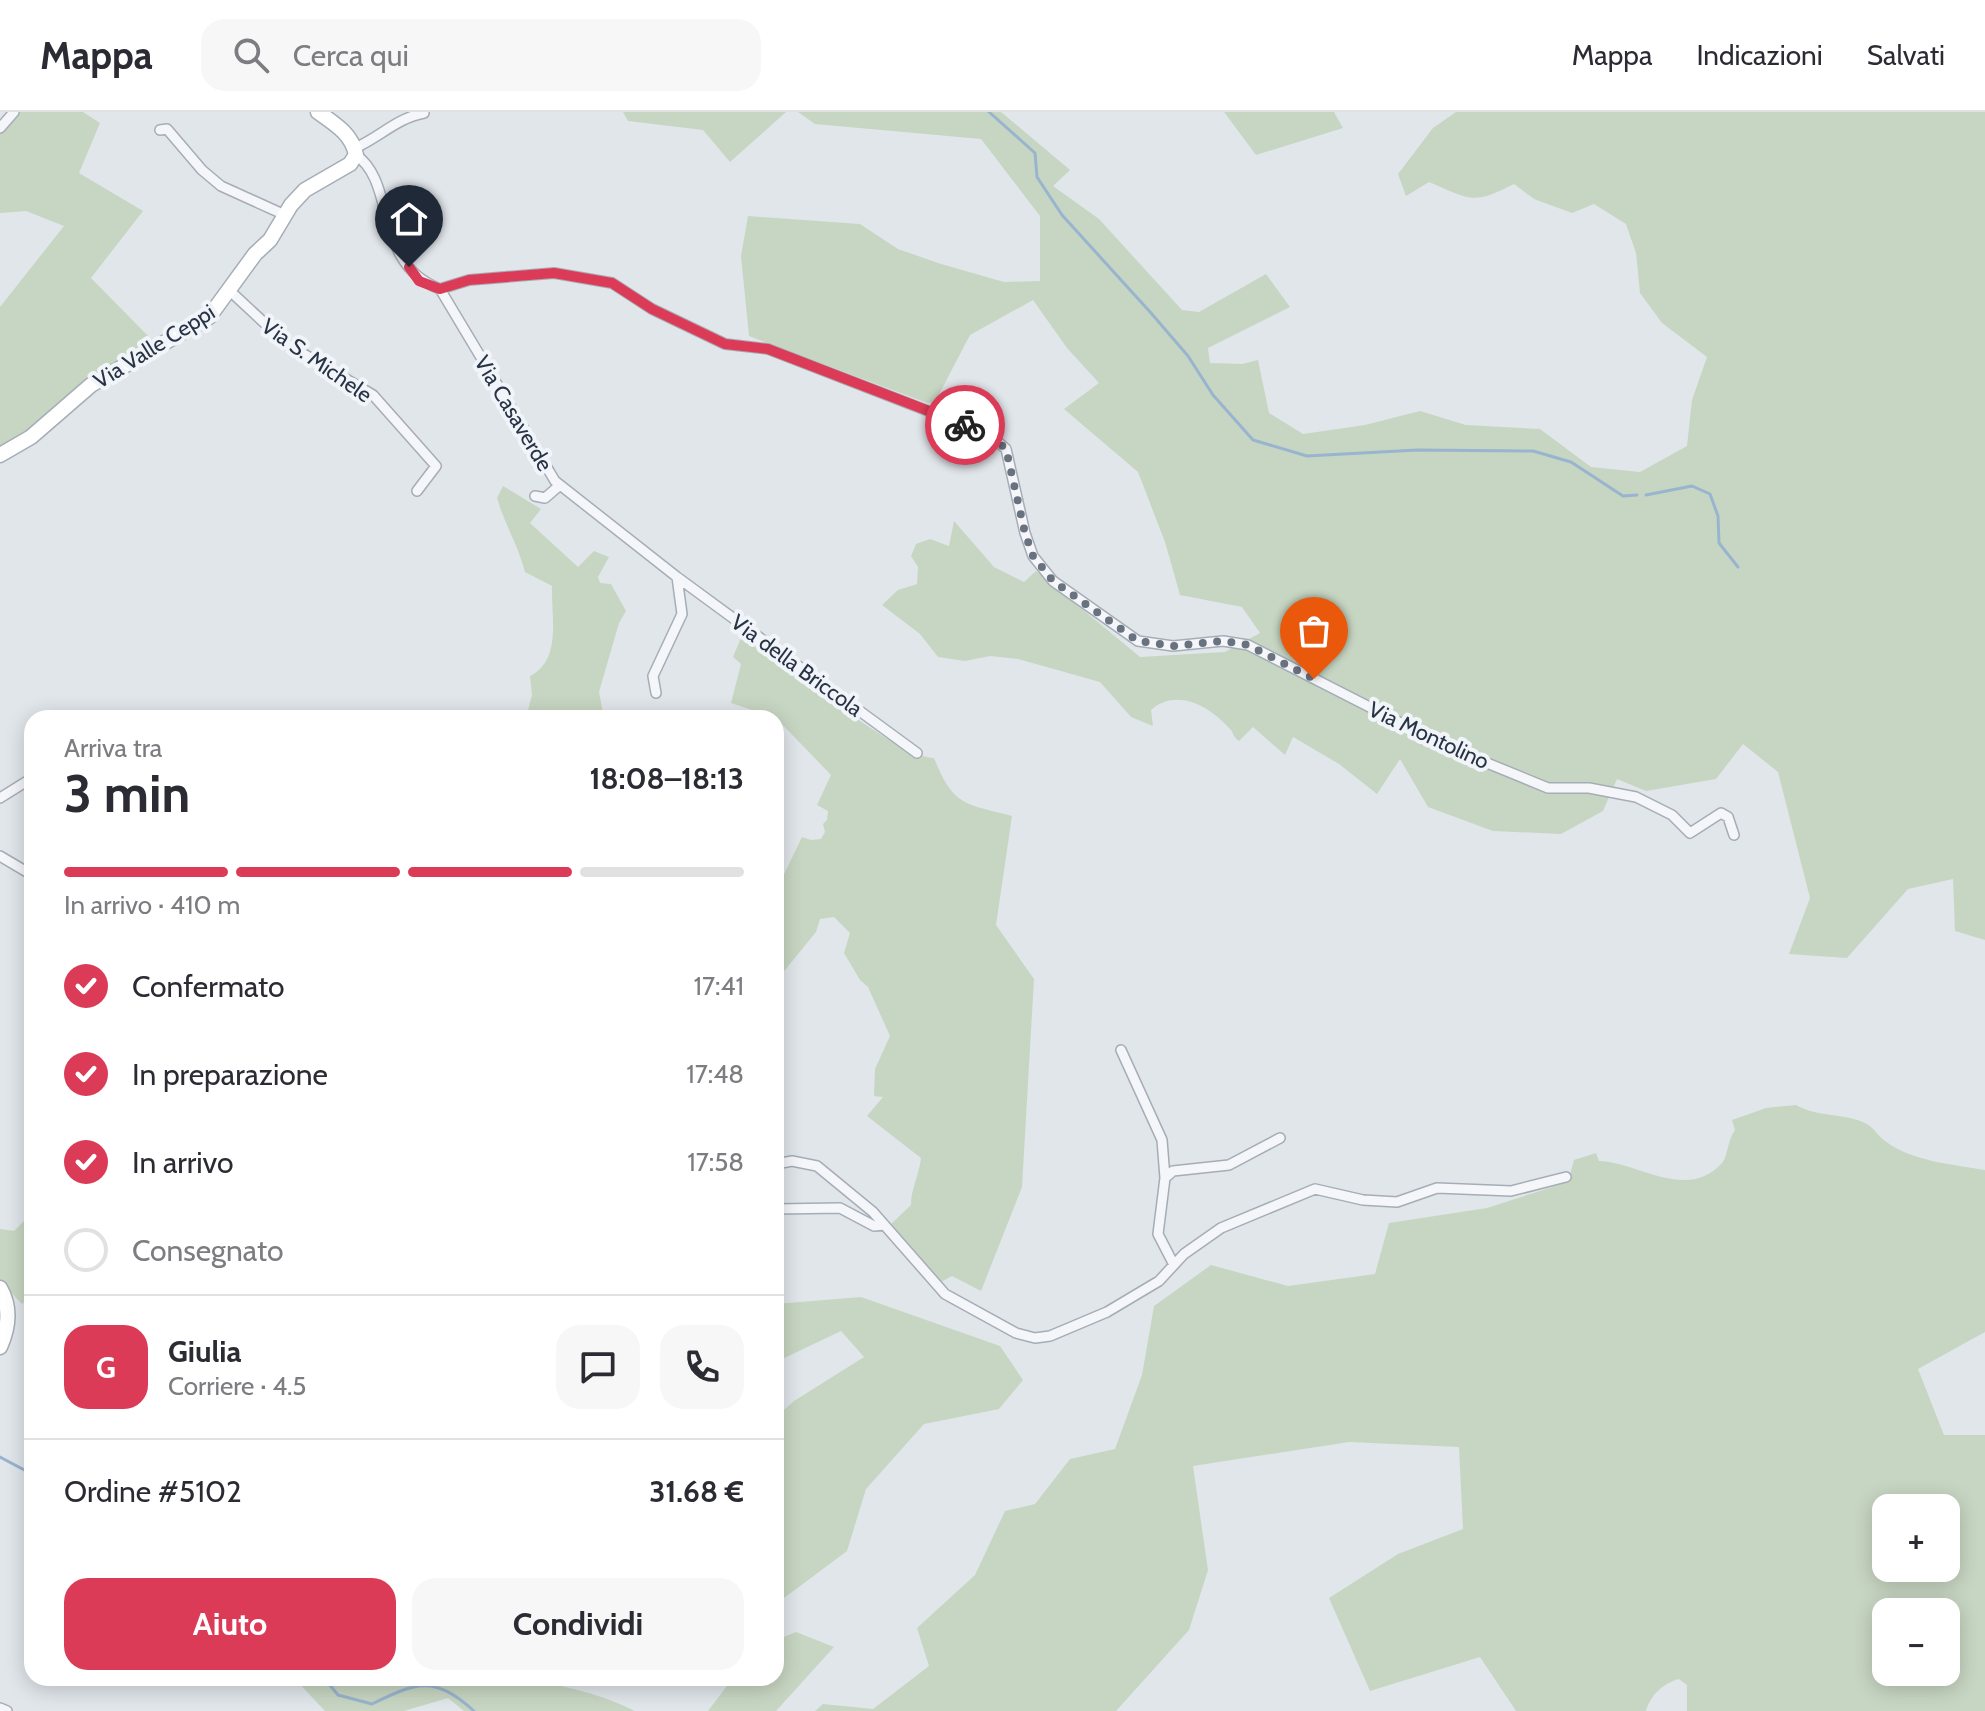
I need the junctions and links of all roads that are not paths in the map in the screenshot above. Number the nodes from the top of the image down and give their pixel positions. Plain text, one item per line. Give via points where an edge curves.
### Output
1 (14, 112) edge
2 (318, 112) edge
3 (424, 113) edge
4 (0, 128) edge
5 (160, 130) dead end
6 (356, 152) junction
7 (285, 215) junction
8 (440, 289) junction
9 (229, 290) junction
10 (0, 455) edge
11 (560, 485) junction
12 (417, 491) dead end
13 (535, 496) dead end
14 (677, 577) junction
15 (656, 693) dead end
16 (917, 753) dead end
17 (24, 783) edge
18 (0, 798) edge
19 (1734, 835) dead end
20 (0, 856) edge
21 (24, 870) edge
22 (1121, 1050) dead end
23 (1280, 1138) dead end
24 (784, 1162) edge
25 (1566, 1177) dead end
26 (1165, 1178) junction
27 (784, 1209) edge
28 (884, 1225) junction
29 (1174, 1265) junction
30 (0, 1288) edge
31 (0, 1347) edge
32 (0, 1708) edge
33 (7, 1711) edge

1 - 4 street
2 - 6 street via 337,124
3 - 6 street via 398,120
5 - 7 street via 167,129 221,186
6 - 7 street, Via Valle Ceppi via 350,164 305,190
6 - 8 street, Via Casaverde via 369,168 399,254 419,281
7 - 9 street, Via Valle Ceppi
8 - 11 street, Via Casaverde via 529,443
8 - 19 street, Via Montolino via 469,280 554,273 612,283 725,344 768,349 990,435 1006,449 1033,556 1053,581 1138,641 1248,645 1448,747 1548,788 1589,788 1636,797 1672,815 1690,833 1721,813
9 - 10 street, Via Valle Ceppi via 209,317 102,378 31,437
9 - 12 street, Via S. Michele via 287,344 373,395 436,466
11 - 13 street via 545,498
11 - 14 street, Via Casaverde
14 - 15 street via 682,614 653,676
14 - 16 street, Via della Briccola
17 - 18 street
20 - 21 street
22 - 26 street via 1162,1140
23 - 26 street via 1229,1165 1173,1171
24 - 28 street via 817,1166
25 - 29 street via 1511,1191 1437,1188 1397,1202 1315,1189 1221,1228
26 - 29 street via 1158,1234
27 - 28 street via 840,1208 874,1226
28 - 29 street via 945,1294 993,1322 1035,1338 1107,1312 1159,1281
30 - 31 street via 7,1317
32 - 33 street

